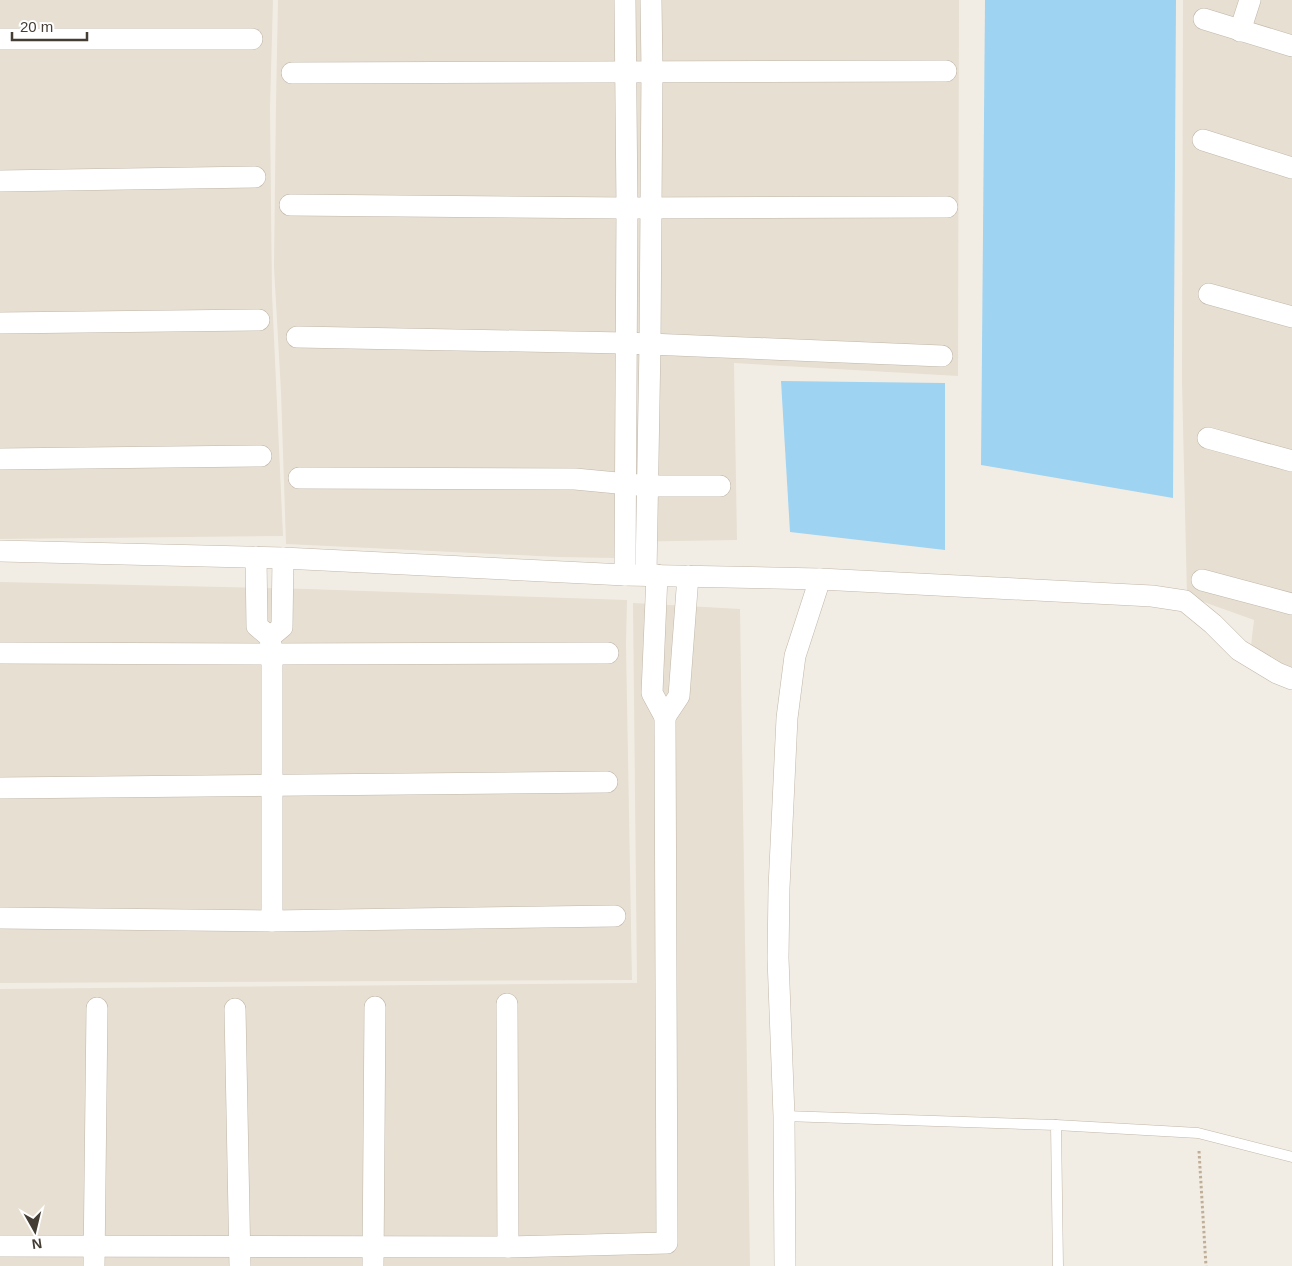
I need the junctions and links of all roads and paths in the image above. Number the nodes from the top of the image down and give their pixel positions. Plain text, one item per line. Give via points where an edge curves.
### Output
1 (624, 0) edge
2 (651, 0) edge
3 (1250, 0) edge
4 (1204, 19) dead end
5 (1240, 31) junction
6 (0, 39) edge
7 (252, 39) dead end
8 (1292, 46) edge
9 (625, 71) junction
10 (652, 71) junction
11 (292, 72) dead end
12 (946, 72) dead end
13 (1203, 140) dead end
14 (1292, 168) edge
15 (255, 177) dead end
16 (0, 180) edge
17 (290, 205) dead end
18 (947, 207) dead end
19 (627, 208) junction
20 (651, 208) junction
21 (1209, 294) dead end
22 (1292, 317) edge
23 (259, 320) dead end
24 (0, 323) edge
25 (297, 337) dead end
26 (625, 343) junction
27 (650, 344) junction
28 (942, 356) dead end
29 (1208, 438) dead end
30 (261, 456) dead end
31 (0, 459) edge
32 (1292, 461) edge
33 (299, 478) dead end
34 (625, 483) junction
35 (649, 486) junction
36 (720, 486) dead end
37 (0, 551) edge
38 (256, 557) junction
39 (283, 558) junction
40 (625, 575) junction
41 (652, 575) junction
42 (688, 576) junction
43 (820, 580) junction
44 (1202, 580) dead end
45 (1292, 604) edge
46 (271, 646) junction
47 (608, 653) dead end
48 (0, 654) edge
49 (1292, 679) edge
50 (665, 717) junction
51 (607, 782) dead end
52 (272, 786) junction
53 (0, 788) edge
54 (615, 916) dead end
55 (0, 918) edge
56 (272, 922) junction
57 (507, 1004) dead end
58 (375, 1007) dead end
59 (97, 1008) dead end
60 (235, 1009) dead end
61 (784, 1116) junction
62 (1056, 1125) junction
63 (1198, 1133) junction
64 (1292, 1157) edge
65 (0, 1246) edge
66 (508, 1247) junction
67 (94, 1256) edge
68 (240, 1256) edge
69 (373, 1256) edge
70 (785, 1266) edge
71 (1058, 1266) edge
72 (1206, 1266) edge

1 - 9 street
2 - 10 street
3 - 5 street
4 - 5 street
5 - 8 street
6 - 7 street
9 - 10 street
9 - 11 street
9 - 19 street
10 - 12 street
10 - 20 street
13 - 14 street
15 - 16 street
17 - 19 street
18 - 20 street
19 - 20 street
19 - 26 street
20 - 27 street
21 - 22 street
23 - 24 street
25 - 26 street
26 - 27 street
26 - 34 street
27 - 28 street
27 - 35 street
29 - 32 street
30 - 31 street
33 - 34 street
34 - 35 street
34 - 40 street
35 - 36 street
35 - 41 street
37 - 38 street
38 - 39 street
38 - 46 street via 257,626
39 - 40 street
39 - 46 street via 282,626
40 - 41 street
41 - 42 street
41 - 50 street via 652,693
42 - 43 street
42 - 50 street via 679,696
43 - 49 street via 1152,596 1184,601 1238,650
43 - 61 street via 795,656 786,718 778,958
44 - 45 street
46 - 47 street
46 - 48 street
46 - 52 street
50 - 66 street via 667,1243
51 - 52 street
52 - 53 street
52 - 56 street
54 - 56 street
55 - 56 street
57 - 66 street
58 - 69 street
59 - 67 street
60 - 68 street
61 - 62 lane
61 - 70 street
62 - 63 lane
62 - 71 lane
63 - 64 lane
63 - 72 path
65 - 67 street
66 - 69 street
67 - 68 street
68 - 69 street

